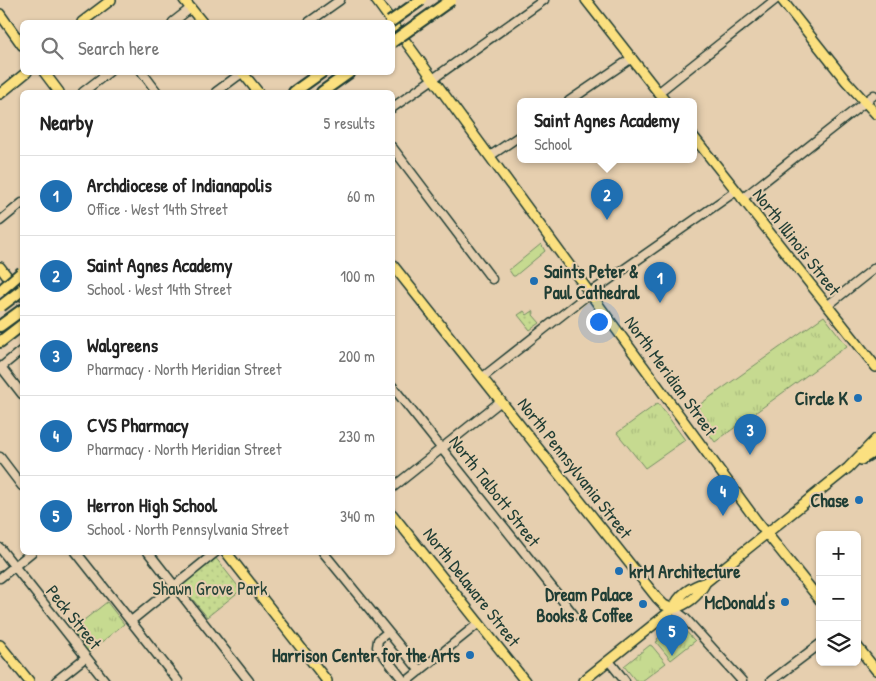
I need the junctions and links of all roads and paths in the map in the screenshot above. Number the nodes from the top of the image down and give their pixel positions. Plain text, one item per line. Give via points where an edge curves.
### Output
1 (111, 0) edge
2 (184, 0) edge
3 (340, 0) edge
4 (376, 0) edge
5 (421, 0) edge
6 (452, 0) edge
7 (544, 0) edge
8 (586, 0) edge
9 (775, 0) edge
10 (782, 0) edge
11 (191, 8) junction
12 (0, 14) edge
13 (85, 20) edge
14 (176, 20) edge
15 (200, 20) edge
16 (313, 20) edge
17 (390, 20) edge
18 (395, 21) edge
19 (395, 27) edge
20 (395, 40) edge
21 (20, 42) edge
22 (632, 58) junction
23 (23, 75) edge
24 (46, 75) edge
25 (105, 75) edge
26 (144, 75) edge
27 (239, 75) edge
28 (244, 75) edge
29 (318, 75) edge
30 (346, 75) edge
31 (432, 80) junction
32 (58, 90) edge
33 (86, 90) edge
34 (156, 90) edge
35 (219, 90) edge
36 (256, 90) edge
37 (297, 90) edge
38 (325, 90) edge
39 (658, 92) junction
40 (0, 94) edge
41 (874, 95) dead end
42 (573, 98) edge
43 (663, 98) edge
44 (865, 101) junction
45 (395, 106) edge
46 (876, 114) edge
47 (517, 138) edge
48 (697, 141) edge
49 (395, 151) edge
50 (490, 156) junction
51 (736, 191) junction
52 (742, 199) junction
53 (20, 205) edge
54 (0, 221) edge
55 (0, 267) edge
56 (395, 267) edge
57 (876, 267) edge
58 (20, 274) edge
59 (492, 279) dead end
60 (0, 291) edge
61 (20, 291) edge
62 (20, 293) edge
63 (590, 293) junction
64 (0, 306) edge
65 (827, 306) junction
66 (20, 311) edge
67 (0, 326) edge
68 (19, 328) edge
69 (0, 342) edge
70 (20, 352) edge
71 (876, 367) edge
72 (0, 368) edge
73 (482, 377) junction
74 (395, 390) edge
75 (20, 392) edge
76 (501, 401) junction
77 (876, 439) edge
78 (442, 448) junction
79 (876, 451) edge
80 (0, 457) edge
81 (848, 468) junction
82 (20, 483) edge
83 (395, 486) edge
84 (395, 518) edge
85 (767, 533) junction
86 (0, 548) edge
87 (28, 555) edge
88 (78, 555) edge
89 (150, 555) edge
90 (212, 555) edge
91 (228, 555) edge
92 (325, 555) edge
93 (14, 566) junction
94 (0, 578) edge
95 (174, 586) junction
96 (816, 595) edge
97 (673, 609) junction
98 (574, 615) dead end
99 (130, 621) junction
100 (479, 623) junction
101 (388, 632) junction
102 (0, 645) edge
103 (816, 647) edge
104 (861, 651) edge
105 (86, 657) junction
106 (609, 661) junction
107 (876, 670) edge
108 (420, 671) junction
109 (29, 681) edge
110 (56, 681) edge
111 (106, 681) edge
112 (178, 681) edge
113 (249, 681) edge
114 (327, 681) edge
115 (406, 681) edge
116 (525, 681) edge
117 (583, 681) edge
118 (625, 681) edge
119 (742, 681) edge
120 (771, 681) edge

1 - 13 main road
2 - 11 main road
3 - 16 street
4 - 17 main road, North Meridian Street
5 - 18 highway, bridge
6 - 20 highway, bridge
7 - 31 street
8 - 22 main road
9 - 39 street
10 - 44 main road via 846,82
11 - 14 street
11 - 15 main road
12 - 21 main road
19 - 31 main road, North Meridian Street
22 - 39 main road
22 - 42 street
23 - 40 main road
24 - 32 main road
25 - 33 street
26 - 34 street
27 - 35 street
28 - 36 main road
29 - 37 highway
30 - 38 highway
31 - 45 street
31 - 50 main road, North Meridian Street
39 - 43 main road
41 - 44 street
44 - 46 main road
44 - 52 street
47 - 50 street
48 - 51 main road, North Illinois Street
49 - 59 street
50 - 63 main road, North Meridian Street
51 - 52 main road, North Illinois Street
51 - 63 street
52 - 65 main road, North Illinois Street
53 - 54 street
55 - 62 main road
56 - 73 main road, North Pennsylvania Street
57 - 65 street
58 - 60 highway, bridge
61 - 64 highway, bridge
63 - 73 street
63 - 85 main road, North Meridian Street
65 - 71 main road, North Illinois Street
66 - 67 highway
68 - 69 highway
70 - 72 street
72 - 75 street
73 - 76 main road, North Pennsylvania Street
74 - 78 street, North Talbott Street
76 - 78 street
76 - 97 main road, North Pennsylvania Street via 657,598
77 - 81 main road
78 - 83 street
78 - 98 street, North Talbott Street
79 - 81 main road
80 - 82 street
81 - 85 main road
84 - 100 main road, North Delaware Street
85 - 96 main road, North Meridian Street
85 - 97 main road via 706,582 700,594 685,606
86 - 93 street, Peck Street
87 - 93 street
88 - 99 street
89 - 95 street
90 - 95 street
91 - 114 main road
92 - 101 street
93 - 94 street
93 - 105 street, Peck Street
95 - 99 street
95 - 113 street
97 - 106 main road
97 - 119 street, North Pennsylvania Street
99 - 112 street
100 - 108 street
100 - 116 main road, North Delaware Street
101 - 108 street
101 - 115 street via 378,640 377,646
102 - 109 main road
103 - 120 street
104 - 107 main road
105 - 110 street
105 - 111 street, Peck Street
106 - 117 main road
106 - 118 street
108 - 115 street

